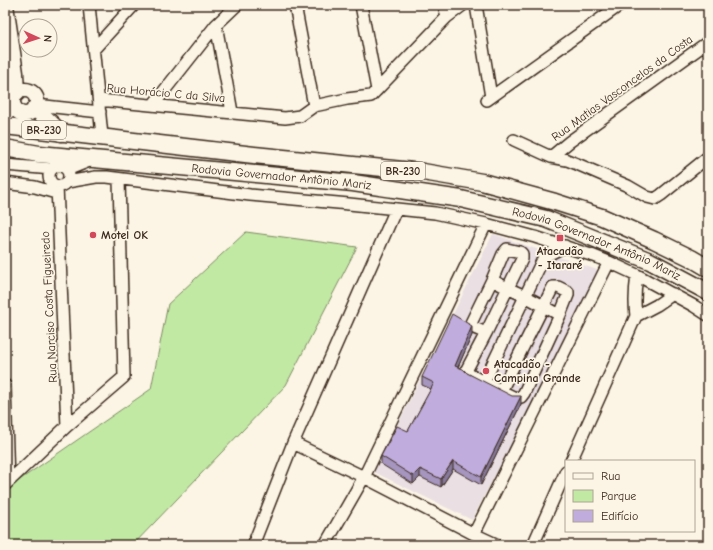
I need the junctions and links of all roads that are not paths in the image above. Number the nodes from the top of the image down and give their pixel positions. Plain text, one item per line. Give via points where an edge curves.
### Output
1 (6, 5) edge
2 (89, 5) edge
3 (134, 5) edge
4 (236, 5) edge
5 (295, 5) edge
6 (361, 5) edge
7 (444, 5) edge
8 (463, 5) edge
9 (476, 5) edge
10 (620, 5) edge
11 (447, 17) junction
12 (216, 25) junction
13 (708, 42) edge
14 (94, 49) junction
15 (377, 90) junction
16 (99, 100) junction
17 (12, 101) edge
18 (153, 104) junction
19 (36, 106) junction
20 (314, 106) junction
21 (100, 112) junction
22 (232, 112) junction
23 (5, 126) edge
24 (61, 133) junction
25 (102, 136) junction
26 (514, 140) dead end
27 (5, 148) edge
28 (551, 157) junction
29 (708, 157) edge
30 (96, 159) junction
31 (5, 164) edge
32 (67, 175) junction
33 (119, 179) junction
34 (54, 182) junction
35 (5, 183) edge
36 (396, 209) junction
37 (486, 224) junction
38 (536, 237) junction
39 (565, 246) junction
40 (544, 257) junction
41 (609, 262) junction
42 (708, 268) edge
43 (637, 275) junction
44 (492, 280) junction
45 (508, 288) junction
46 (708, 292) edge
47 (673, 294) junction
48 (525, 296) junction
49 (544, 306) junction
50 (560, 315) junction
51 (708, 315) edge
52 (636, 316) junction
53 (486, 333) junction
54 (484, 382) junction
55 (5, 385) edge
56 (501, 390) junction
57 (67, 426) junction
58 (293, 443) junction
59 (571, 460) edge
60 (565, 474) edge
61 (364, 477) junction
62 (7, 484) edge
63 (474, 534) junction
64 (253, 545) edge
65 (325, 545) edge
66 (498, 545) edge
67 (533, 545) edge

1 - 17 main road via 16,73
2 - 14 street
3 - 14 street
4 - 12 street
5 - 20 street
6 - 15 street
7 - 11 street
8 - 11 street
9 - 10 street via 489,98
11 - 15 street
12 - 18 street
12 - 22 street
13 - 28 street, Rua Matias Vasconcelos da Costa
14 - 16 street
15 - 20 street, Rua Horácio C da Silva via 371,96
16 - 18 street, Rua Horácio C da Silva
16 - 21 street
17 - 19 main road via 17,112 24,114 30,113
17 - 19 main road via 32,93 37,102
18 - 22 street, Rua Horácio C da Silva
19 - 21 street
19 - 24 highway
20 - 22 street, Rua Horácio C da Silva via 300,116 285,118
21 - 25 street
23 - 24 highway, Rodovia Governador Antônio Mariz / BR-230
24 - 25 highway, Rodovia Governador Antônio Mariz / BR-230
25 - 42 highway, Rodovia Governador Antônio Mariz / BR-230 via 423,172 482,182 602,218 654,240
26 - 28 street, Rua Matias Vasconcelos da Costa
27 - 30 highway, Rodovia Governador Antônio Mariz / BR-230
28 - 29 street, Rua Matias Vasconcelos da Costa via 577,164 654,199
30 - 32 street via 88,161
30 - 46 highway, Rodovia Governador Antônio Mariz / BR-230 via 353,183 461,199 546,219 650,261
31 - 34 street via 35,168
32 - 33 street via 82,172 96,177
32 - 34 street via 64,185
32 - 34 street via 63,167 54,168
33 - 36 street
33 - 57 street via 124,377
34 - 35 street via 34,187
34 - 57 street, Rua Narciso Costa Figueiredo
36 - 37 street via 436,213
36 - 58 street
37 - 38 street
37 - 61 street
38 - 39 street
38 - 40 street
39 - 40 street
39 - 41 street
40 - 48 street
41 - 43 street
41 - 63 street
43 - 47 street
43 - 52 street
44 - 45 street
44 - 45 street via 507,249 520,252 522,259
44 - 53 street via 471,323 472,327
45 - 48 street
45 - 53 street
47 - 51 street
47 - 52 street
48 - 49 street
48 - 54 street
49 - 50 street
49 - 50 street via 553,287 568,292
49 - 56 street
50 - 56 street via 524,393 515,398
52 - 59 street
53 - 54 street via 467,369 470,375
54 - 56 street
55 - 62 street
57 - 62 street
58 - 61 street
58 - 64 street
60 - 67 street
61 - 63 street
61 - 65 street
63 - 66 street

